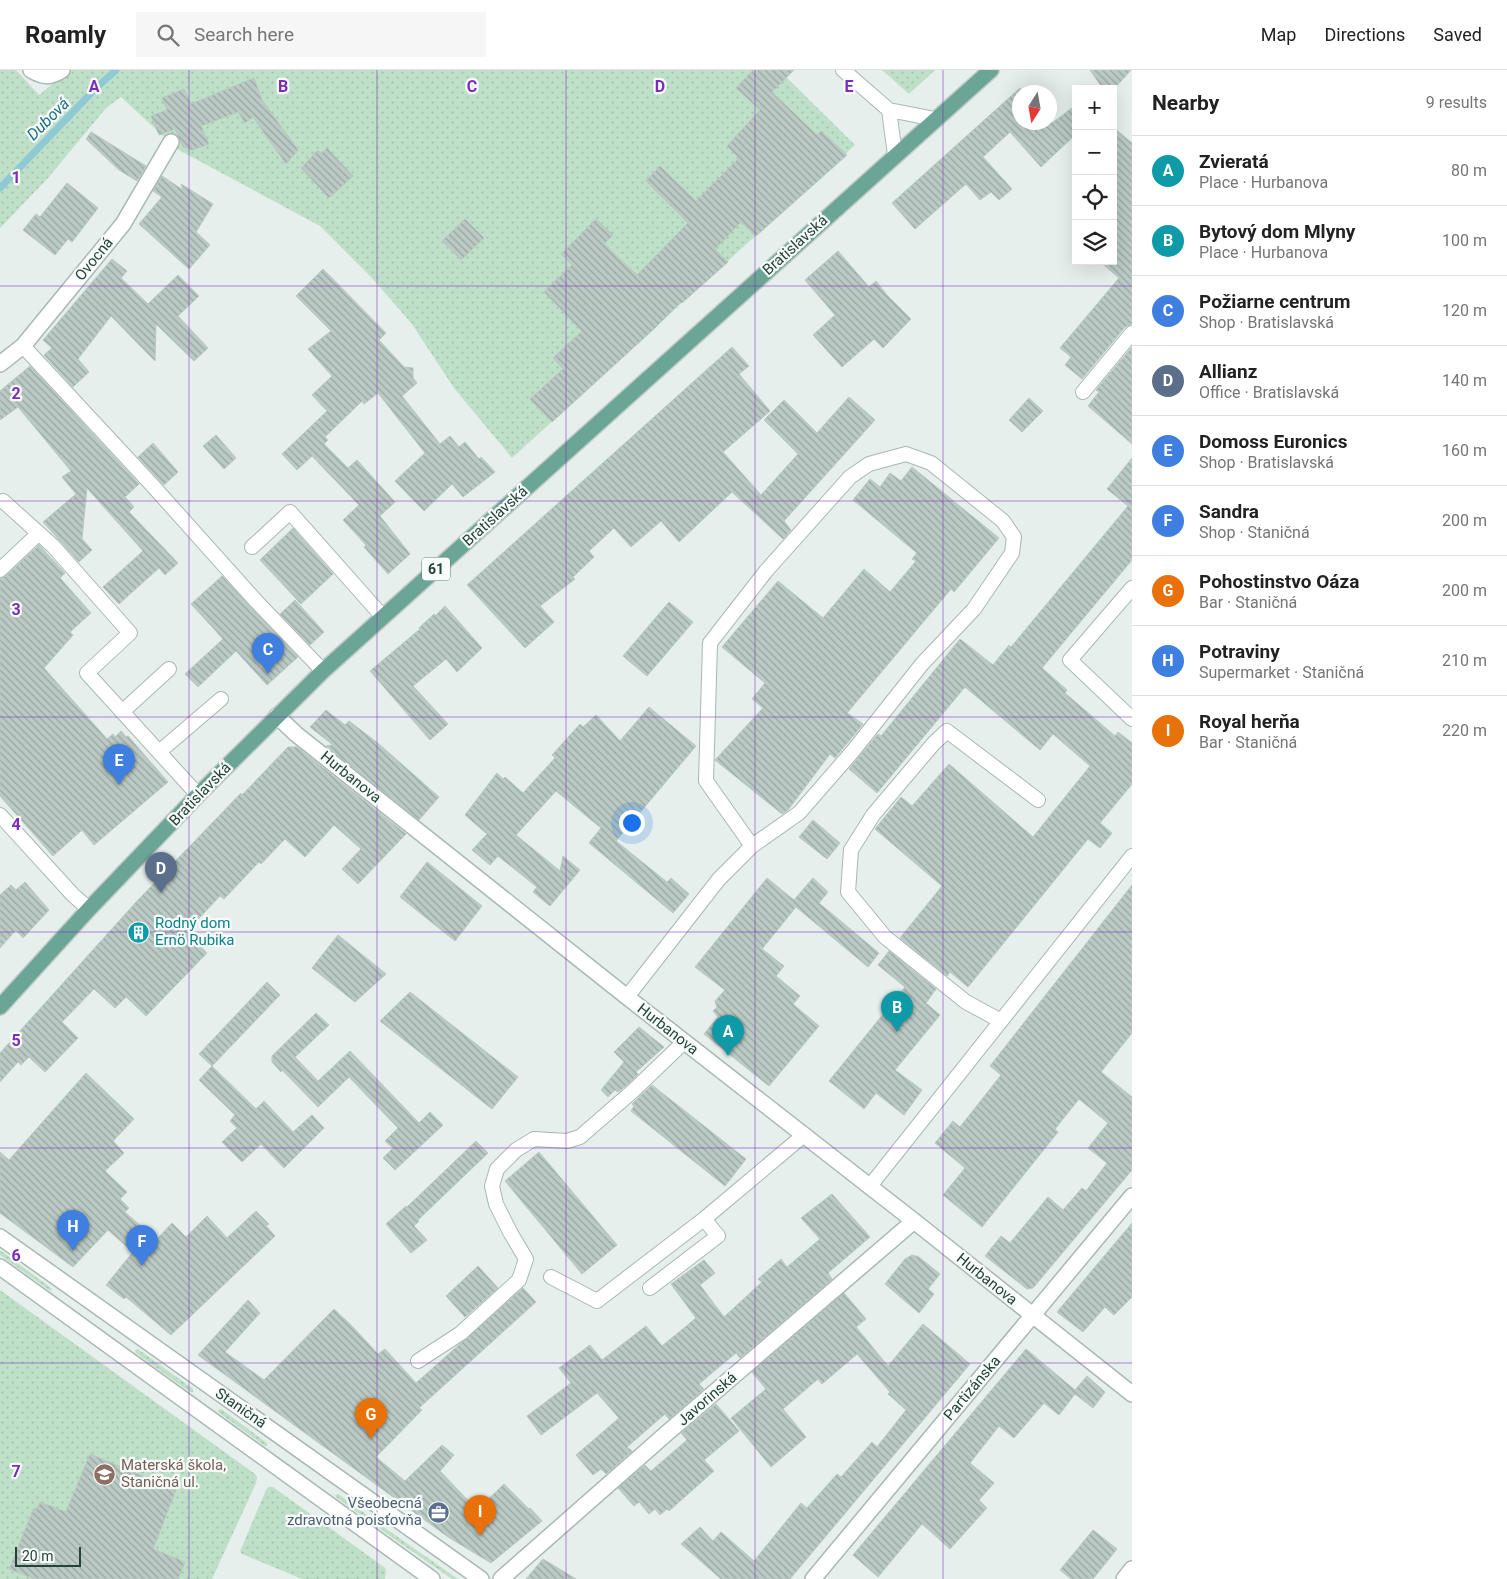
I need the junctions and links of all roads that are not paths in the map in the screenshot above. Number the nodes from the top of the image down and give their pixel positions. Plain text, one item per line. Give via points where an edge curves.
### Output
1 (31, 70) edge
2 (62, 70) edge
3 (844, 70) edge
4 (991, 70) edge
5 (889, 110) junction
6 (935, 119) junction
7 (171, 142) dead end
8 (895, 155) junction
9 (1132, 333) edge
10 (23, 346) junction
11 (0, 364) edge
12 (1083, 392) dead end
13 (3, 501) dead end
14 (38, 534) junction
15 (252, 547) dead end
16 (0, 570) edge
17 (1132, 588) edge
18 (383, 617) junction
19 (169, 669) dead end
20 (323, 671) junction
21 (221, 699) dead end
22 (122, 712) junction
23 (278, 716) junction
24 (1132, 719) edge
25 (158, 752) junction
26 (198, 795) junction
27 (1038, 800) dead end
28 (0, 815) edge
29 (752, 846) junction
30 (1132, 856) edge
31 (88, 909) junction
32 (627, 997) junction
33 (0, 1007) edge
34 (1001, 1021) junction
35 (684, 1042) junction
36 (804, 1135) junction
37 (870, 1186) junction
38 (1132, 1196) edge
39 (704, 1219) junction
40 (914, 1221) junction
41 (0, 1238) edge
42 (0, 1267) edge
43 (551, 1277) dead end
44 (650, 1288) dead end
45 (1033, 1316) junction
46 (418, 1361) dead end
47 (1132, 1394) edge
48 (1132, 1569) edge
49 (432, 1579) edge
50 (481, 1579) edge
51 (501, 1579) edge
52 (813, 1579) edge
53 (1124, 1579) edge

1 - 2 street via 53,76
3 - 5 lane
4 - 6 main road, Bratislavská / 61
5 - 6 lane
5 - 8 lane
6 - 8 main road, Bratislavská / 61
7 - 10 street, Ovocná via 122,224
8 - 18 main road, Bratislavská / 61
9 - 12 lane
10 - 11 street, Ovocná
10 - 20 lane
13 - 14 lane
14 - 16 lane
14 - 22 lane via 53,546 130,633 86,673
15 - 18 lane via 290,512
17 - 24 lane via 1070,660
18 - 20 main road, Bratislavská / 61
19 - 22 lane
20 - 23 main road, Bratislavská / 61
21 - 25 lane
22 - 25 lane
23 - 26 main road, Bratislavská / 61
23 - 32 street, Hurbanova via 296,734
25 - 26 lane
26 - 31 main road, Bratislavská / 61
27 - 34 lane via 947,731 873,815 851,850 848,892 885,936 966,1002
28 - 31 lane
29 - 29 lane via 799,813 922,664 974,610 1012,553 1014,538 1003,521 931,463 906,454 869,464 850,477 766,571 710,643 706,782
29 - 32 lane via 719,879
30 - 34 lane
31 - 33 main road, Bratislavská / 61
32 - 35 street, Hurbanova
34 - 37 lane
35 - 36 street, Hurbanova
35 - 46 lane via 580,1137 567,1141 534,1138 497,1169 492,1186 496,1204 526,1259 519,1280 461,1333
36 - 37 street, Hurbanova
36 - 39 lane
37 - 40 street, Hurbanova
38 - 45 street, Partizánska
39 - 43 lane via 597,1301
39 - 44 lane via 718,1236
40 - 45 street, Hurbanova
40 - 51 street, Javorinská
41 - 50 street, Staničná
42 - 49 street, Staničná
45 - 47 street, Hurbanova
45 - 52 street, Partizánska
48 - 53 street

